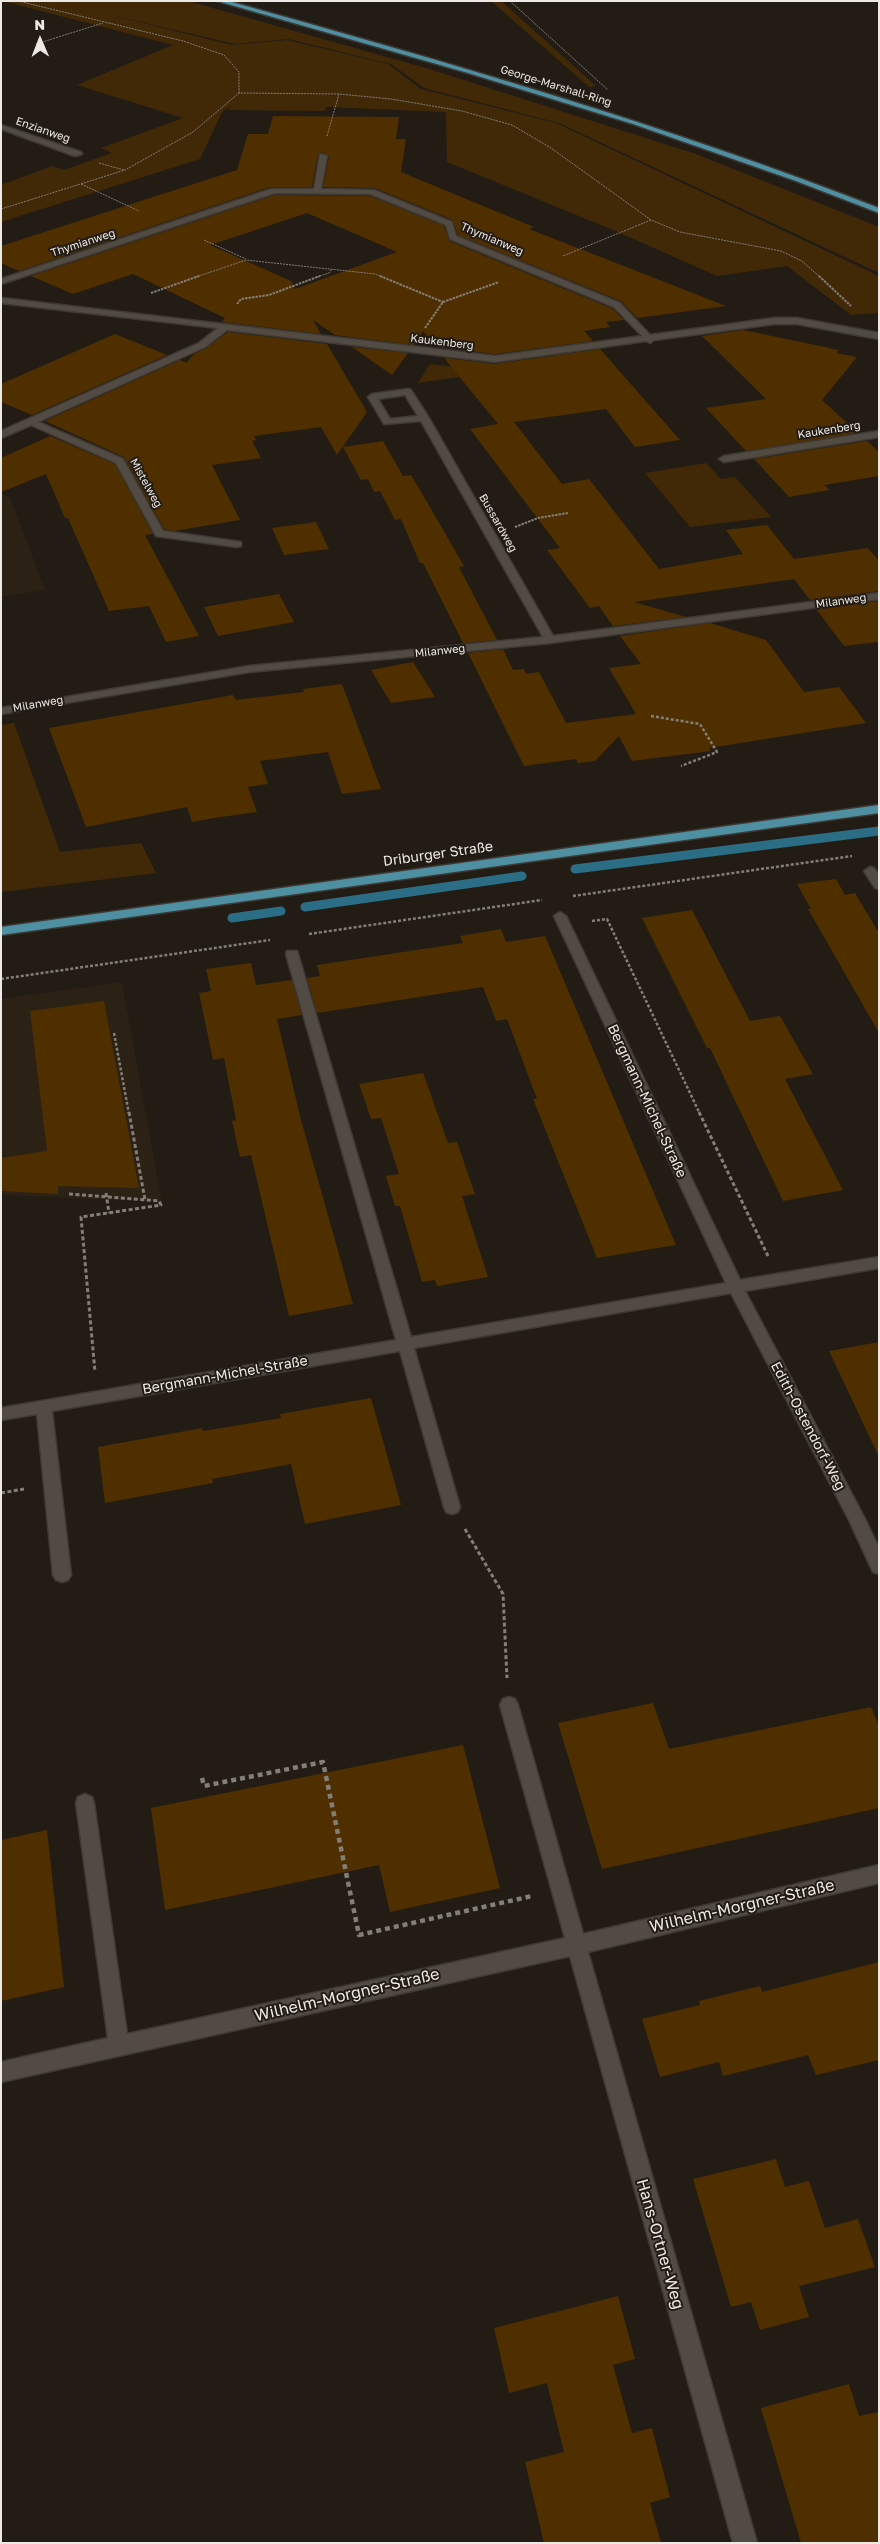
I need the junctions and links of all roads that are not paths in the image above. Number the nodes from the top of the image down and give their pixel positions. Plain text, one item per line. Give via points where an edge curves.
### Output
1 (220, 1) edge
2 (1, 127) edge
3 (78, 154) dead end
4 (323, 156) dead end
5 (317, 191) junction
6 (879, 211) edge
7 (1, 282) edge
8 (1, 300) edge
9 (222, 327) junction
10 (879, 336) edge
11 (650, 340) junction
12 (424, 418) junction
13 (31, 422) junction
14 (1, 434) edge
15 (879, 434) edge
16 (724, 459) dead end
17 (237, 544) dead end
18 (879, 596) edge
19 (550, 640) junction
20 (1, 711) edge
21 (879, 809) edge
22 (870, 871) dead end
23 (879, 885) edge
24 (562, 920) road end
25 (1, 931) edge
26 (292, 954) dead end
27 (879, 1262) edge
28 (735, 1286) junction
29 (407, 1344) junction
30 (44, 1407) junction
31 (1, 1414) edge
32 (452, 1507) road end
33 (879, 1568) edge
34 (62, 1575) dead end
35 (509, 1705) road end
36 (85, 1803) dead end
37 (879, 1874) edge
38 (576, 1945) junction
39 (120, 2046) junction
40 (1, 2072) edge
41 (745, 2543) edge

1 - 6 main road, George-Marshall-Ring via 449,64 640,123
2 - 3 street, Enzianweg
4 - 5 street
5 - 7 street, Thymianweg via 274,192
5 - 11 street, Thymianweg via 371,192 449,224 453,237 618,304
8 - 9 street, Kaukenberg
9 - 11 street, Kaukenberg via 478,358 511,358
9 - 13 street via 202,345
10 - 11 street, Kaukenberg via 797,321 774,321
12 - 12 street, Bussardweg via 408,392 372,397 387,422
12 - 19 street, Bussardweg
13 - 14 street
13 - 17 street, Mistelweg via 120,461 159,534
15 - 16 street, Kaukenberg
18 - 19 street, Milanweg
19 - 20 street, Milanweg via 249,669
21 - 25 main road, Driburger Straße
22 - 23 street
24 - 28 street, Bergmann-Michel-Straße
26 - 29 street via 323,1071
27 - 28 street, Bergmann-Michel-Straße
28 - 29 street, Bergmann-Michel-Straße
28 - 33 street, Edith-Ostendorf-Weg via 857,1519
29 - 30 street, Bergmann-Michel-Straße
29 - 32 street
30 - 31 street, Bergmann-Michel-Straße
30 - 34 street
35 - 38 street
36 - 39 street
37 - 38 street, Wilhelm-Morgner-Straße
38 - 39 street, Wilhelm-Morgner-Straße
38 - 41 street, Hans-Ortner-Weg
39 - 40 street, Wilhelm-Morgner-Straße

